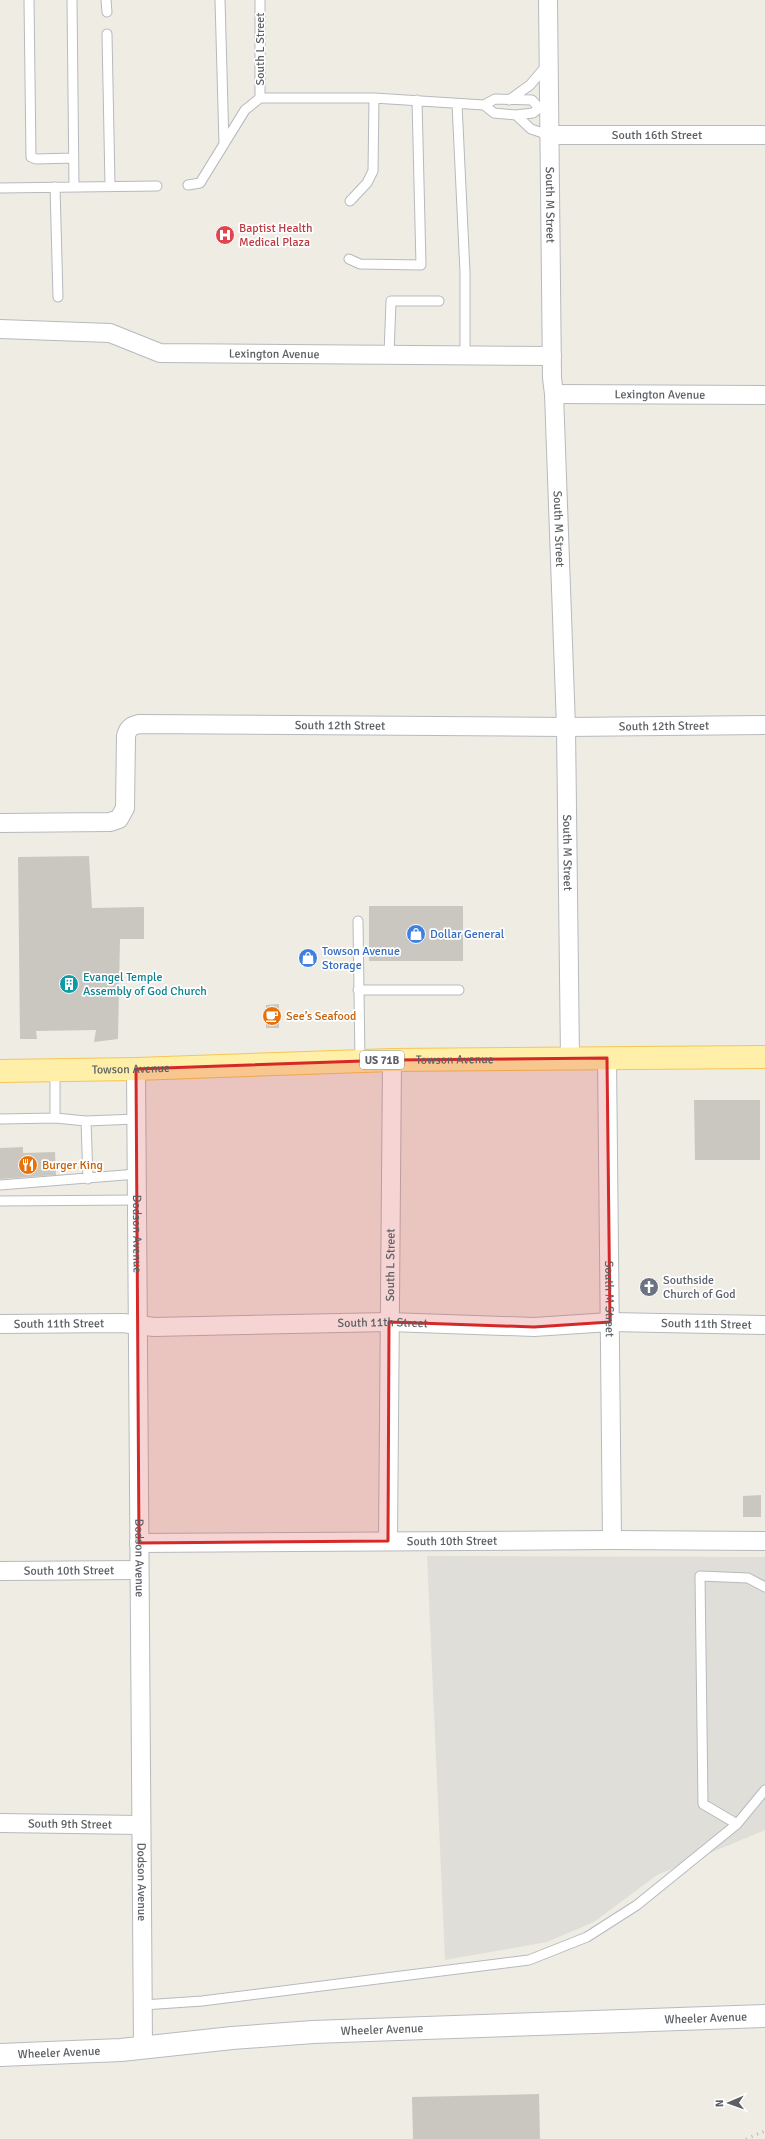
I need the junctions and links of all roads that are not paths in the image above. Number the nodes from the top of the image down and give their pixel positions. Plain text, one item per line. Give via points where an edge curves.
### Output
1 (29, 0) edge
2 (72, 0) edge
3 (106, 0) edge
4 (220, 0) edge
5 (260, 0) edge
6 (548, 0) edge
7 (107, 12) dead end
8 (107, 34) dead end
9 (549, 62) junction
10 (260, 98) junction
11 (374, 98) junction
12 (417, 100) junction
13 (509, 100) junction
14 (457, 104) junction
15 (484, 105) junction
16 (544, 107) junction
17 (516, 115) junction
18 (549, 135) junction
19 (765, 135) edge
20 (224, 144) junction
21 (73, 158) junction
22 (188, 185) dead end
23 (110, 186) junction
24 (157, 186) dead end
25 (55, 187) junction
26 (74, 187) junction
27 (0, 188) edge
28 (350, 201) dead end
29 (349, 259) dead end
30 (58, 297) dead end
31 (439, 301) dead end
32 (0, 329) edge
33 (389, 354) junction
34 (465, 355) junction
35 (552, 356) junction
36 (554, 394) junction
37 (765, 396) edge
38 (765, 725) edge
39 (566, 727) junction
40 (0, 823) edge
41 (358, 921) dead end
42 (358, 990) junction
43 (459, 990) dead end
44 (765, 1057) edge
45 (570, 1058) junction
46 (607, 1058) junction
47 (392, 1060) junction
48 (360, 1061) junction
49 (136, 1069) junction
50 (55, 1070) junction
51 (0, 1071) edge
52 (55, 1118) junction
53 (0, 1119) edge
54 (137, 1119) junction
55 (86, 1121) junction
56 (137, 1174) junction
57 (88, 1179) junction
58 (0, 1185) edge
59 (137, 1200) junction
60 (0, 1201) edge
61 (389, 1322) junction
62 (610, 1322) junction
63 (0, 1324) edge
64 (138, 1325) junction
65 (765, 1325) edge
66 (612, 1540) junction
67 (388, 1541) junction
68 (765, 1541) edge
69 (139, 1543) junction
70 (139, 1570) junction
71 (0, 1571) edge
72 (765, 1587) edge
73 (765, 1790) edge
74 (0, 1823) edge
75 (737, 1824) junction
76 (141, 1825) junction
77 (143, 2005) junction
78 (765, 2016) edge
79 (144, 2047) junction
80 (0, 2055) edge

1 - 21 lane via 31,157
2 - 21 lane
3 - 7 lane
4 - 20 lane
5 - 10 lane, South L Street
6 - 9 street, South M Street
8 - 23 lane
9 - 13 lane via 530,84
9 - 16 street, South M Street
10 - 11 lane
10 - 20 lane via 245,110
11 - 12 lane
11 - 28 lane via 373,170 367,183
12 - 14 lane
12 - 29 lane via 421,265 360,264
13 - 15 lane via 495,100
13 - 16 lane via 532,100
14 - 15 lane
14 - 34 lane via 465,272
15 - 17 lane via 494,113
16 - 17 lane via 533,113
16 - 18 street, South M Street
17 - 18 lane via 531,129
18 - 19 street, South 16th Street
18 - 35 street, South M Street
20 - 22 lane via 200,183
21 - 26 lane
23 - 24 lane
23 - 26 lane
25 - 26 lane
25 - 27 lane
25 - 30 lane
31 - 33 lane via 391,301
32 - 33 street, Lexington Avenue via 110,332 160,353
33 - 34 street, Lexington Avenue
34 - 35 street, Lexington Avenue
35 - 36 street, South M Street
36 - 37 street, Lexington Avenue
36 - 39 street, South M Street
38 - 39 street, South 12th Street
39 - 40 street, South 12th Street via 139,724 132,726 126,736 125,808 119,819 110,822
39 - 45 street, South M Street
41 - 42 lane
42 - 43 lane
42 - 48 lane
44 - 46 main road, Towson Avenue / US 71B
45 - 46 main road, Towson Avenue / US 71B
45 - 47 main road, Towson Avenue / US 71B
46 - 62 street, South M Street
47 - 48 main road, Towson Avenue / US 71B
47 - 61 street, South L Street
48 - 49 main road, Towson Avenue / US 71B
49 - 50 main road, Towson Avenue / US 71B
49 - 54 street, Dodson Avenue
50 - 51 main road, Towson Avenue / US 71B
50 - 52 lane
52 - 53 lane
52 - 55 lane
54 - 55 lane
54 - 56 street, Dodson Avenue
55 - 57 lane
56 - 57 lane
56 - 59 street, Dodson Avenue
57 - 58 lane
59 - 60 lane
59 - 64 street, Dodson Avenue
61 - 62 street, South 11th Street via 534,1327
61 - 64 street, South 11th Street via 162,1327
61 - 67 street, South L Street
62 - 65 street, South 11th Street
62 - 66 street, South M Street
63 - 64 street, South 11th Street
64 - 69 street, Dodson Avenue
66 - 67 street, South 10th Street
66 - 68 street, South 10th Street
67 - 69 street, South 10th Street
69 - 70 street, Dodson Avenue
70 - 71 street, South 10th Street
70 - 76 street, Dodson Avenue
72 - 75 lane via 748,1578 700,1576 703,1804
73 - 75 lane
74 - 76 street, South 9th Street
75 - 77 lane via 637,1905 587,1937 529,1960 202,2001
76 - 77 street, Dodson Avenue
77 - 79 street, Dodson Avenue
78 - 79 main road, Wheeler Avenue via 313,2032
79 - 80 main road, Wheeler Avenue

